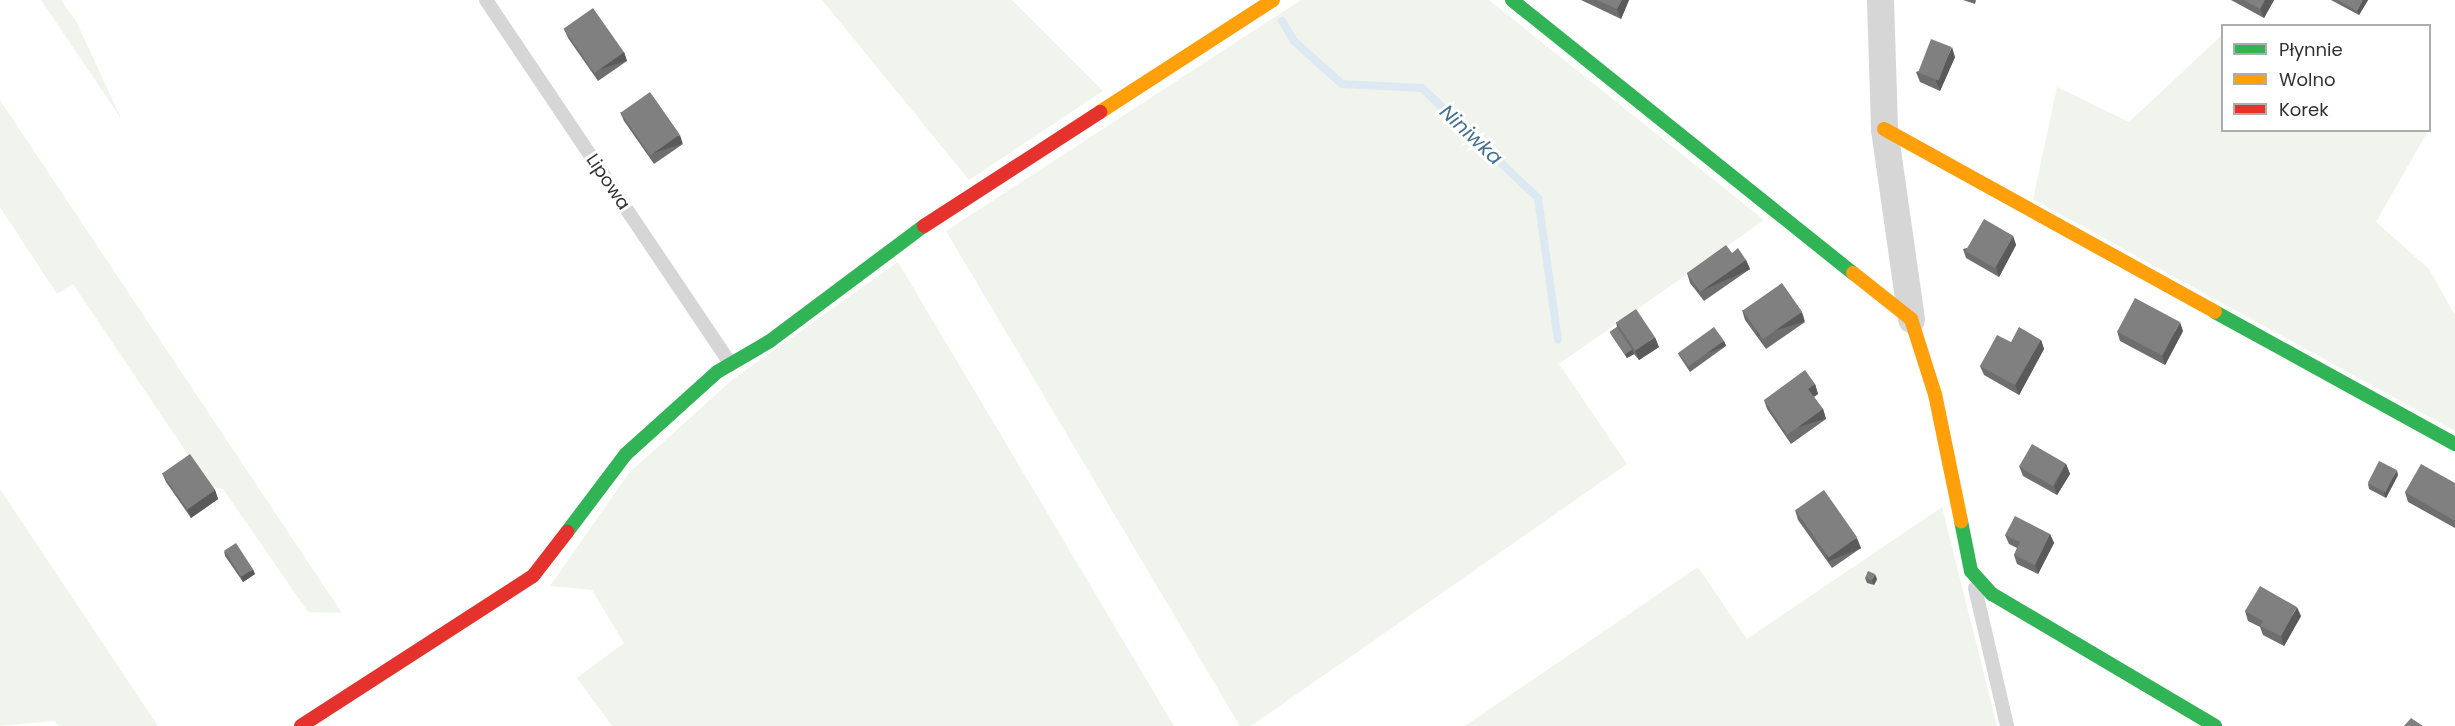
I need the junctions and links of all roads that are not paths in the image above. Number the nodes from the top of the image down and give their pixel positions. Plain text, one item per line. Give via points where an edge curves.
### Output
1 (486, 0) edge
2 (1273, 0) edge
3 (1512, 0) edge
4 (1880, 0) edge
5 (1884, 129) junction
6 (1911, 319) junction
7 (730, 364) junction
8 (2455, 444) edge
9 (1971, 571) junction
10 (301, 726) edge
11 (2007, 726) edge
12 (2215, 726) edge

1 - 7 lane, Lipowa
2 - 7 street via 894,246
3 - 6 street
4 - 5 street
5 - 6 street
5 - 8 street
6 - 9 street via 1935,394
7 - 10 street via 626,454 533,576
9 - 11 lane
9 - 12 street via 1992,594

